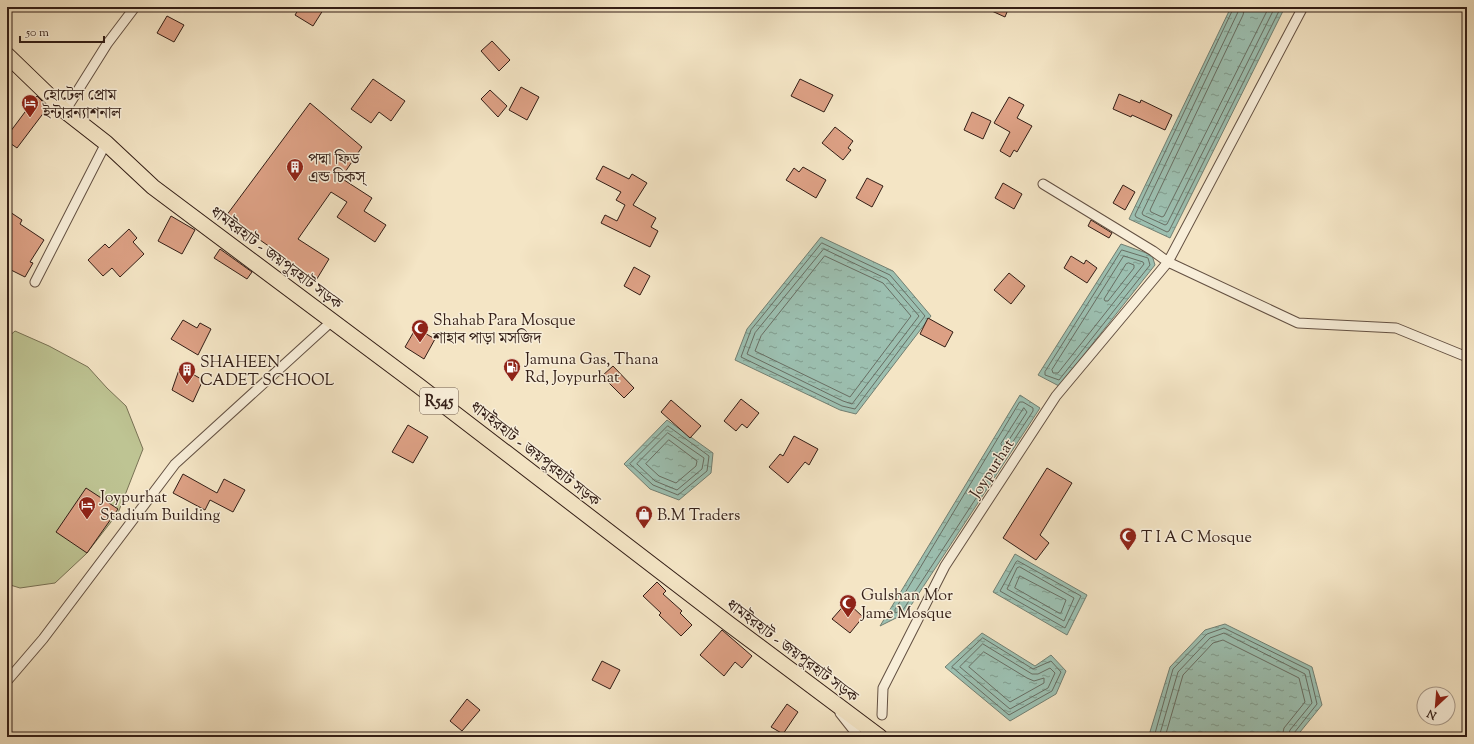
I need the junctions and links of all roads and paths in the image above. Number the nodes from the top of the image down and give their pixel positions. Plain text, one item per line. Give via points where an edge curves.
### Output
1 (135, 7) edge
2 (1304, 7) edge
3 (7, 56) edge
4 (65, 111) junction
5 (106, 144) junction
6 (1043, 184) dead end
7 (1168, 262) junction
8 (35, 282) dead end
9 (332, 321) junction
10 (1467, 357) edge
11 (7, 681) edge
12 (831, 702) junction
13 (882, 715) dead end
14 (859, 737) edge
15 (880, 737) edge

1 - 4 street via 107,44
2 - 7 street, Joypurhat
3 - 4 main road, ধামইরহাট - জয়পুরহাট সড়ক / R545
4 - 5 main road, ধামইরহাট - জয়পুরহাট সড়ক / R545
5 - 8 street
5 - 9 main road, ধামইরহাট - জয়পুরহাট সড়ক / R545 via 153,187
6 - 7 street via 1153,250
7 - 10 street via 1298,323 1396,328
7 - 13 street, Joypurhat via 1056,396 945,566 883,688
9 - 11 street via 174,464 43,639
9 - 12 main road, ধামইরহাট - জয়পুরহাট সড়ক / R545
12 - 14 street
12 - 15 main road, ধামইরহাট - জয়পুরহাট সড়ক / R545

